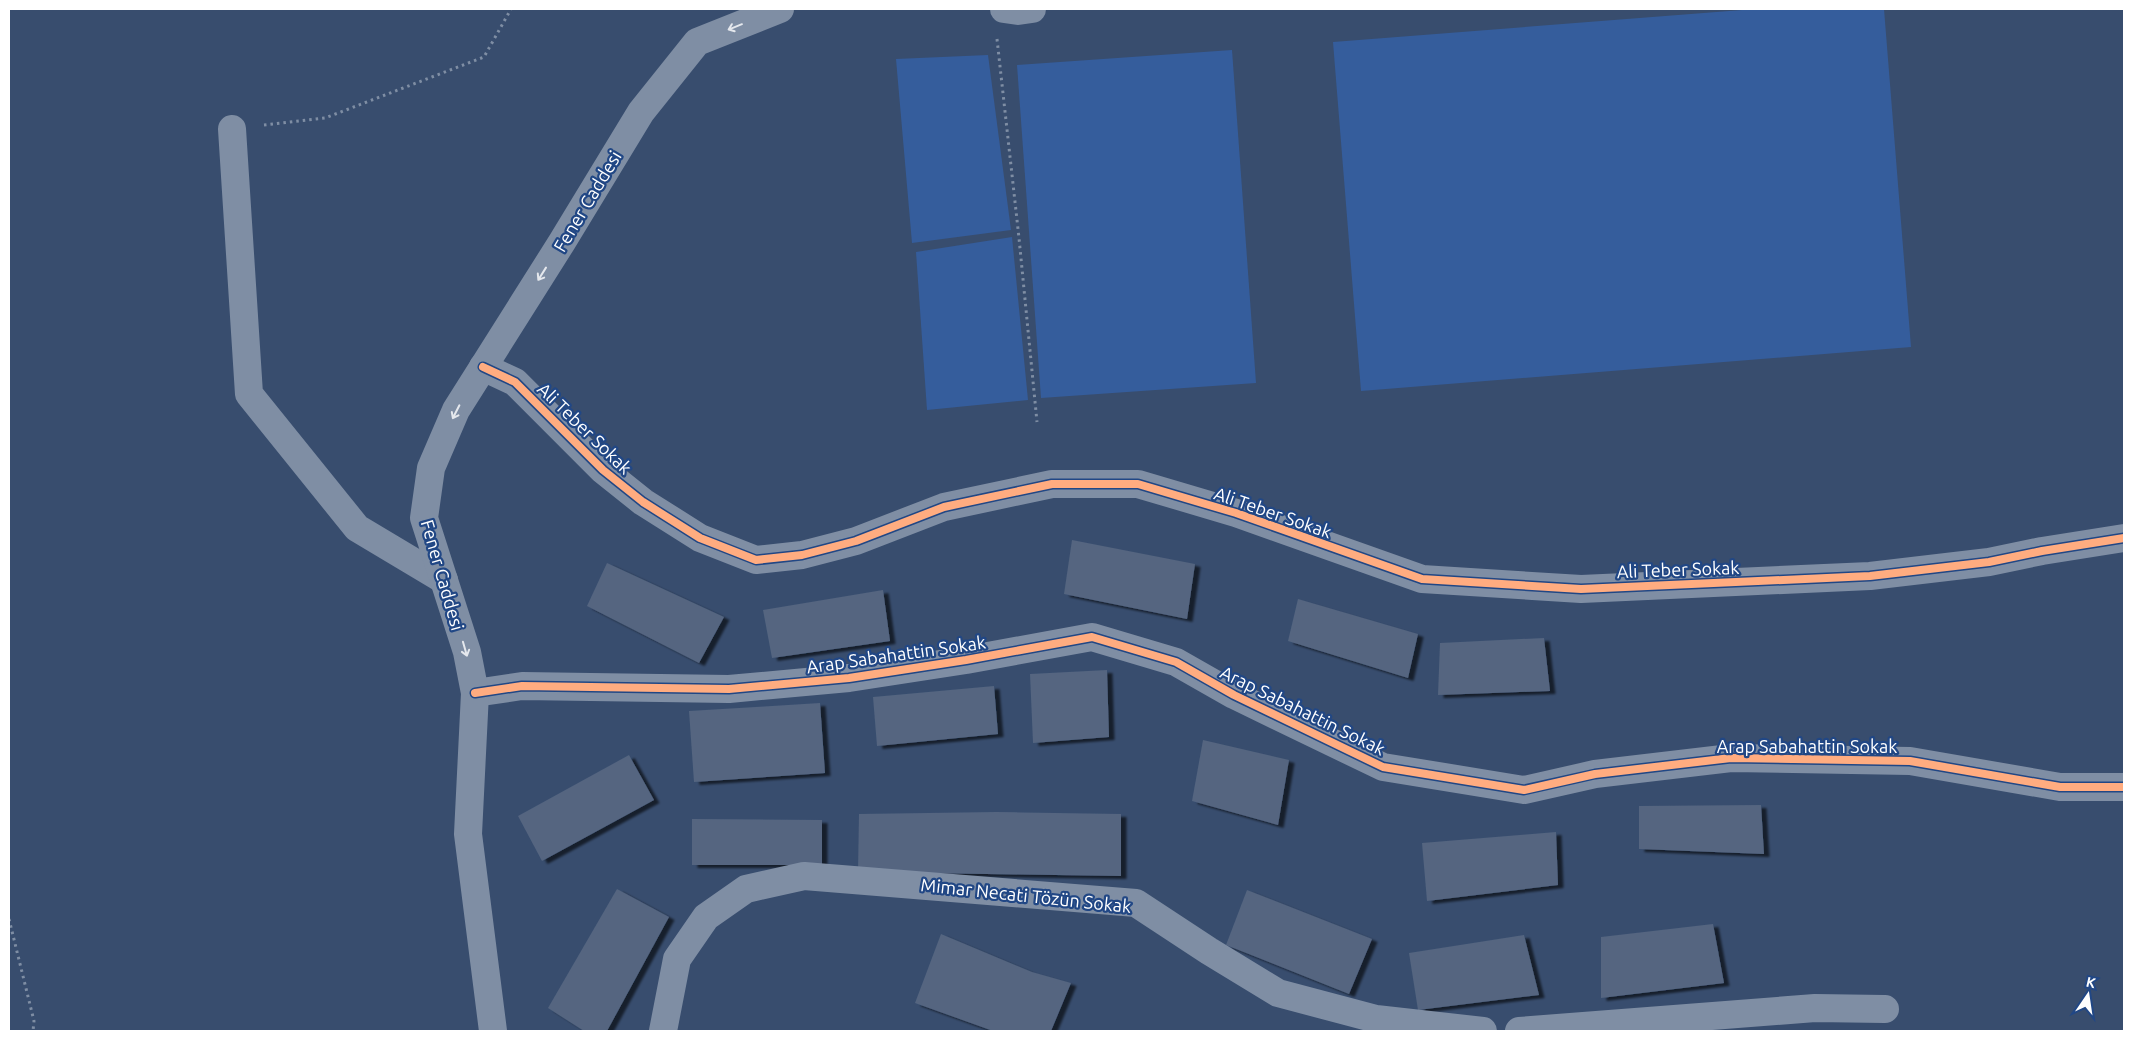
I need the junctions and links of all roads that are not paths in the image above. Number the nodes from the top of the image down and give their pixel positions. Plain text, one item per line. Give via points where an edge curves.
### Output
1 (780, 9) edge
2 (1032, 9) edge
3 (1000, 21) edge
4 (232, 128) road end
5 (483, 367) junction
6 (2124, 538) edge
7 (444, 580) junction
8 (475, 693) junction
9 (2124, 787) edge
10 (1885, 1009) dead end
11 (493, 1031) edge
12 (663, 1031) edge
13 (1483, 1031) edge
14 (1519, 1031) edge

1 -> 5 street, Fener Caddesi via 697,42 641,112
2 - 3 street via 1018,11
4 - 7 street via 249,394 357,528
5 - 6 street, Ali Teber Sokak via 516,382 603,470 643,502 700,538 756,560 802,555 847,543 944,508 1052,484 1138,484 1236,513 1422,579 1581,589 1870,576 1989,562 2042,550
5 -> 7 street, Fener Caddesi via 456,410 431,468 424,518
7 -> 8 street, Fener Caddesi via 467,652
8 - 9 street, Arap Sabahattin Sokak via 522,686 729,689 859,676 1092,637 1176,662 1234,695 1383,767 1524,790 1595,774 1731,758 1910,761 2060,787
8 - 11 street, Fener Caddesi via 468,834
10 - 14 street via 1815,1008
12 - 13 street, Mimar Necati Tözün Sokak via 677,959 706,917 746,889 804,876 1136,903 1278,993 1376,1020

